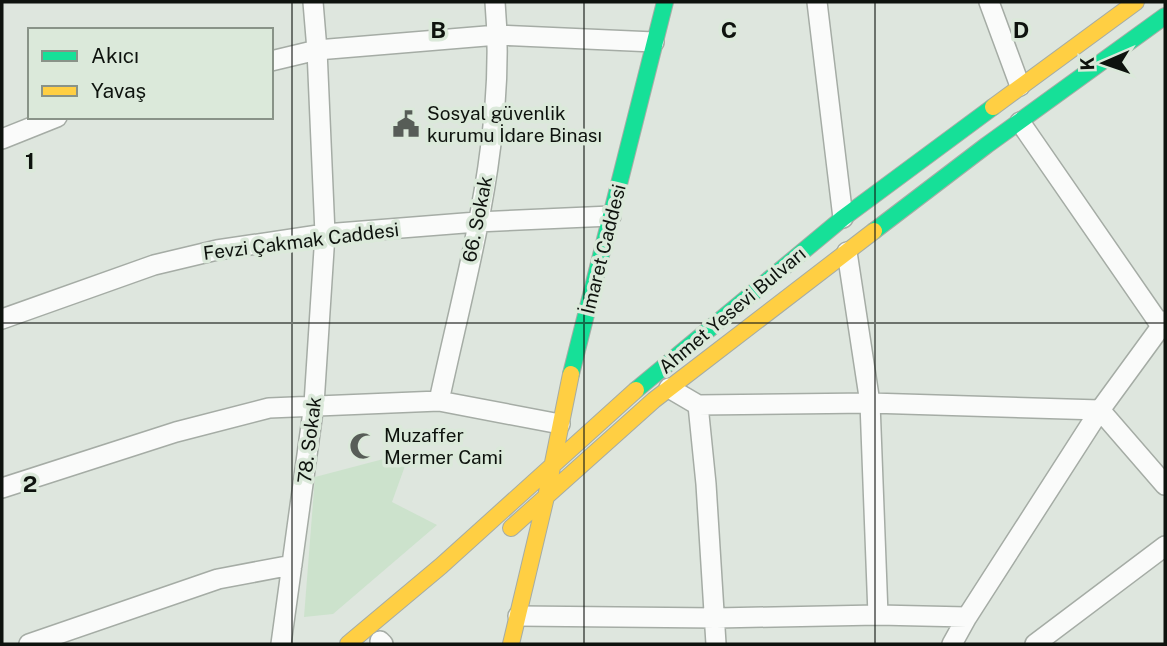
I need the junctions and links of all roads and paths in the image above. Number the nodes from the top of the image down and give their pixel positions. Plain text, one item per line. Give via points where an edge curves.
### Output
1 (313, 2) edge
2 (495, 2) edge
3 (665, 2) edge
4 (817, 2) edge
5 (989, 2) edge
6 (1136, 2) edge
7 (1165, 16) edge
8 (498, 35) junction
9 (654, 43) junction
10 (317, 50) junction
11 (273, 61) edge
12 (1020, 86) junction
13 (52, 119) edge
14 (1020, 122) junction
15 (2, 139) edge
16 (611, 216) junction
17 (843, 218) junction
18 (477, 222) junction
19 (326, 234) junction
20 (847, 252) junction
21 (2, 319) edge
22 (1163, 324) edge
23 (669, 388) junction
24 (439, 401) junction
25 (870, 402) junction
26 (314, 404) junction
27 (698, 405) junction
28 (1100, 410) junction
29 (560, 424) junction
30 (552, 463) junction
31 (1165, 485) edge
32 (2, 488) edge
33 (546, 497) junction
34 (494, 542) dead end
35 (1165, 546) edge
36 (292, 565) junction
37 (878, 615) junction
38 (518, 616) junction
39 (967, 617) junction
40 (716, 618) junction
41 (29, 644) edge
42 (281, 644) edge
43 (348, 644) edge
44 (511, 644) edge
45 (716, 644) edge
46 (952, 644) edge
47 (1035, 644) edge

1 - 10 street, 78. Sokak
2 - 8 street, 66. Sokak
3 - 9 main road, İmaret Caddesi
4 - 17 street
5 - 12 street
6 - 12 main road, Ahmet Yesevi Bulvarı
7 - 14 main road, Ahmet Yesevi Bulvarı
8 - 9 street
8 - 10 street
8 - 18 street, 66. Sokak via 489,160
9 - 16 main road, İmaret Caddesi
10 - 11 street
10 - 19 street, 78. Sokak
12 - 17 main road, Ahmet Yesevi Bulvarı
13 - 15 street
14 - 20 main road, Ahmet Yesevi Bulvarı
14 - 22 street
16 - 18 street, Fevzi Çakmak Caddesi
16 - 29 main road, İmaret Caddesi
17 - 30 main road, Ahmet Yesevi Bulvarı
18 - 19 street, Fevzi Çakmak Caddesi
18 - 24 street, 66. Sokak
19 - 21 street, Fevzi Çakmak Caddesi via 153,265
19 - 26 street, 78. Sokak
20 - 23 main road, Ahmet Yesevi Bulvarı
20 - 25 street
22 - 28 street
23 - 27 street
23 - 33 main road, Ahmet Yesevi Bulvarı
24 - 26 street
24 - 29 street
25 - 27 street
25 - 28 street
25 - 37 street
26 - 32 street via 269,408 176,432
26 - 36 street, 78. Sokak
27 - 40 street
28 - 31 street
28 - 39 street
29 - 30 main road, İmaret Caddesi
30 - 33 main road, İmaret Caddesi
30 - 43 main road, Ahmet Yesevi Bulvarı via 451,558
33 - 34 main road, Ahmet Yesevi Bulvarı
33 - 38 main road, İmaret Caddesi
35 - 47 street
36 - 41 street via 218,579
36 - 42 street, 78. Sokak
37 - 39 street
37 - 40 street
38 - 40 street
38 - 44 main road, İmaret Caddesi
39 - 46 street
40 - 45 street

